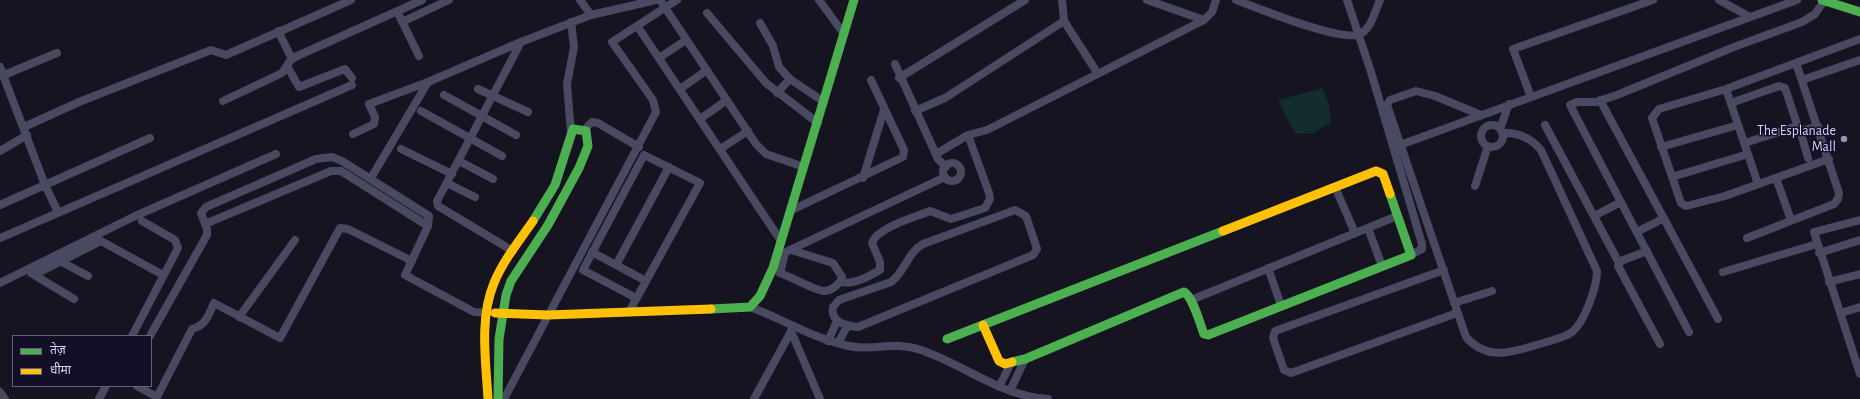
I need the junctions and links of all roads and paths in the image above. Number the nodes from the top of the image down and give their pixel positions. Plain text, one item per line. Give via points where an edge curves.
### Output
1 (351, 0) edge
2 (422, 0) edge
3 (450, 0) edge
4 (580, 0) edge
5 (656, 0) edge
6 (660, 0) edge
7 (677, 0) edge
8 (820, 0) edge
9 (854, 0) edge
10 (1025, 0) edge
11 (1062, 0) edge
12 (1147, 0) edge
13 (1216, 0) edge
14 (1236, 0) edge
15 (1347, 0) edge
16 (1380, 0) edge
17 (1653, 0) edge
18 (1719, 0) edge
19 (1798, 0) edge
20 (1823, 0) edge
21 (665, 9) junction
22 (397, 11) junction
23 (1860, 12) edge
24 (707, 13) dead end
25 (591, 15) junction
26 (1750, 17) junction
27 (1204, 20) junction
28 (1064, 21) junction
29 (402, 22) junction
30 (571, 22) junction
31 (760, 23) dead end
32 (638, 27) junction
33 (278, 31) junction
34 (844, 34) junction
35 (1359, 35) junction
36 (1860, 39) edge
37 (686, 40) junction
38 (521, 42) junction
39 (57, 53) dead end
40 (419, 56) dead end
41 (659, 58) junction
42 (292, 59) junction
43 (1860, 60) edge
44 (1796, 63) junction
45 (895, 64) dead end
46 (287, 66) junction
47 (0, 67) edge
48 (707, 70) junction
49 (1098, 74) junction
50 (4, 75) junction
51 (899, 78) junction
52 (790, 79) junction
53 (870, 80) dead end
54 (1802, 80) junction
55 (428, 82) junction
56 (478, 89) dead end
57 (680, 89) junction
58 (1726, 89) junction
59 (777, 93) junction
60 (444, 95) dead end
61 (493, 96) junction
62 (1531, 97) junction
63 (727, 100) junction
64 (1600, 100) junction
65 (223, 101) dead end
66 (824, 102) junction
67 (1731, 103) junction
68 (1509, 104) junction
69 (884, 110) junction
70 (421, 111) dead end
71 (915, 111) junction
72 (528, 112) dead end
73 (1477, 116) junction
74 (482, 117) junction
75 (700, 119) junction
76 (818, 123) junction
77 (1545, 125) dead end
78 (1738, 125) junction
79 (1818, 126) junction
80 (1798, 128) junction
81 (584, 130) junction
82 (1483, 130) junction
83 (26, 131) junction
84 (1501, 131) junction
85 (748, 132) junction
86 (571, 133) junction
87 (353, 134) dead end
88 (516, 135) dead end
89 (968, 135) junction
90 (150, 138) dead end
91 (471, 139) junction
92 (1745, 144) junction
93 (1400, 145) junction
94 (1488, 146) junction
95 (639, 147) junction
96 (1661, 147) junction
97 (402, 149) dead end
98 (720, 149) junction
99 (0, 151) edge
100 (276, 154) dead end
101 (936, 154) junction
102 (1748, 154) junction
103 (502, 156) dead end
104 (1808, 158) dead end
105 (1829, 159) junction
106 (459, 161) junction
107 (804, 166) junction
108 (669, 167) junction
109 (946, 167) junction
110 (452, 174) junction
111 (945, 177) junction
112 (1672, 177) junction
113 (371, 178) junction
114 (863, 178) junction
115 (1776, 178) junction
116 (493, 179) dead end
117 (447, 183) junction
118 (1758, 184) junction
119 (45, 185) junction
120 (1335, 186) junction
121 (1475, 186) dead end
122 (475, 197) dead end
123 (1621, 202) junction
124 (0, 205) edge
125 (790, 211) junction
126 (58, 212) junction
127 (1397, 216) junction
128 (1594, 216) junction
129 (1664, 218) junction
130 (142, 220) dead end
131 (1791, 220) junction
132 (1860, 220) edge
133 (204, 224) junction
134 (428, 226) junction
135 (1368, 228) junction
136 (1636, 232) junction
137 (1355, 234) junction
138 (0, 238) edge
139 (1747, 238) dead end
140 (295, 240) dead end
141 (1860, 240) edge
142 (781, 241) junction
143 (1817, 244) junction
144 (513, 251) junction
145 (1646, 251) junction
146 (592, 252) junction
147 (784, 253) junction
148 (1819, 253) junction
149 (1411, 255) junction
150 (60, 261) junction
151 (412, 261) junction
152 (1618, 263) junction
153 (616, 265) junction
154 (1382, 266) junction
155 (1268, 268) junction
156 (1444, 270) junction
157 (1723, 272) dead end
158 (1860, 274) edge
159 (163, 275) junction
160 (88, 276) dead end
161 (646, 281) junction
162 (841, 282) junction
163 (1829, 282) junction
164 (0, 283) edge
165 (1492, 291) dead end
166 (636, 298) junction
167 (74, 299) dead end
168 (1191, 300) junction
169 (1454, 304) junction
170 (1281, 305) junction
171 (750, 307) junction
172 (1860, 307) edge
173 (629, 312) junction
174 (488, 313) junction
175 (502, 313) junction
176 (1457, 313) junction
177 (1841, 313) junction
178 (548, 315) junction
179 (239, 316) junction
180 (1718, 319) dead end
181 (837, 321) junction
182 (848, 325) junction
183 (983, 325) junction
184 (793, 329) junction
185 (1689, 332) dead end
186 (133, 335) edge
187 (151, 335) edge
188 (946, 339) dead end
189 (828, 341) junction
190 (1860, 341) edge
191 (838, 343) junction
192 (1660, 344) dead end
193 (1851, 344) junction
194 (1025, 359) junction
195 (1011, 363) junction
196 (1860, 374) edge
197 (105, 387) edge
198 (139, 387) edge
199 (999, 387) junction
200 (1010, 391) junction
201 (0, 392) edge
202 (5, 399) edge
203 (99, 399) edge
204 (488, 399) edge
205 (498, 399) edge
206 (504, 399) edge
207 (755, 399) edge
208 (820, 399) edge
209 (1048, 399) edge

1 - 33 street
2 - 22 street
3 - 29 street
4 - 25 street
5 - 25 street
6 - 21 street
7 - 21 street
8 - 34 street
9 - 34 street
10 - 51 street
11 - 28 street
12 - 27 street
13 - 27 street via 1212,12
14 - 35 street via 1321,29 1346,36
15 - 35 street
16 - 35 street via 1369,25
17 - 62 street via 1513,50
18 - 26 street
19 - 26 street
20 - 23 street
20 - 64 street via 1815,14 1802,22
21 - 32 street
21 - 37 street
22 - 29 street
22 - 42 street
24 - 59 street via 760,77
25 - 30 street
26 - 62 street
27 - 49 street
28 - 49 street
28 - 71 street via 945,98
29 - 40 street
30 - 38 street
30 - 86 street via 574,47 567,84
31 - 52 street via 773,46 776,63
32 - 41 street
32 - 95 street via 612,42 656,105 655,116
33 - 42 street
33 - 83 street via 226,55 211,50 79,102
34 - 66 street
35 - 149 street via 1422,244 1422,249
36 - 44 street
37 - 41 street
37 - 48 street
38 - 55 street
38 - 61 street
39 - 50 street
41 - 57 street
42 - 46 street
43 - 54 street
44 - 54 street
44 - 58 street
45 - 51 street
46 - 65 street via 282,73
46 - 126 street via 299,87 345,69 352,82
47 - 50 street
48 - 57 street
48 - 63 street
49 - 89 street via 987,130
50 - 83 street
51 - 71 street
52 - 59 street
52 - 66 street
53 - 69 street
54 - 79 street
55 - 87 street via 369,104 375,117 374,124
55 - 113 street
56 - 61 street
57 - 75 street
58 - 67 street
58 - 96 street via 1656,112 1652,118
59 - 76 street
60 - 74 street
61 - 72 street
61 - 74 street
62 - 68 street
63 - 75 street
63 - 85 street
64 - 123 street via 1570,105
64 - 129 street
66 - 76 street
67 - 78 street
67 - 80 street via 1779,86 1783,87
68 - 73 street
68 - 84 street
69 - 114 street
69 - 114 street via 905,154 899,160
70 - 91 street
71 - 101 street
73 - 82 street
73 - 93 street
73 - 93 street via 1424,92 1403,94 1390,100 1387,105
74 - 88 street
74 - 91 street
75 - 98 street
76 - 107 street
77 - 128 street
78 - 92 street
78 - 96 street
79 - 80 street
79 - 105 street
80 - 92 street
80 - 104 street
81 - 86 street via 574,129
81 - 95 street via 592,122 598,123
81 - 175 street via 589,142 582,162 558,212 511,281
82 - 84 street via 1491,125
82 - 94 street via 1481,139
83 - 99 street
83 - 119 street
84 - 94 street via 1502,139 1498,145
84 - 176 street via 1525,136 1541,150 1595,264 1596,278 1585,314 1572,332 1506,354 1486,351 1470,342 1466,338
85 - 98 street
85 - 107 street via 766,154
86 - 144 street via 565,161 557,180 547,200
89 - 101 street
89 - 162 street via 989,193 990,199 985,208 951,219 930,211 885,229 877,234 872,244 880,262 880,270 846,284
90 - 119 street
91 - 103 street
91 - 106 street
92 - 102 street
93 - 156 street
94 - 121 street
95 - 178 street
96 - 112 street
97 - 110 street
98 - 142 street
100 - 164 street via 133,217
101 - 109 street
102 - 112 street
102 - 118 street
105 - 115 street
105 - 131 street via 1839,193 1838,199 1834,204
106 - 110 street
106 - 116 street
107 - 125 street
108 - 146 street via 644,155
108 - 153 street
108 - 161 street via 700,183
109 - 111 street
109 - 111 street via 956,164 961,173 955,181 949,181
110 - 117 street
111 - 147 street
112 - 118 street via 1682,203 1686,206 1703,203
113 - 133 street via 332,157 316,159 206,207 201,213
113 - 134 street via 428,214
114 - 125 street
115 - 118 street
115 - 131 street
117 - 122 street
117 - 144 street via 437,201 438,206
119 - 124 street
119 - 126 street
120 - 127 street via 1376,171 1381,173
120 - 137 street
120 - 183 street
123 - 128 street
123 - 136 street
125 - 142 street
126 - 138 street
127 - 135 street
127 - 149 street
128 - 152 street
129 - 136 street
129 - 180 street
130 - 159 street via 178,244 176,253
131 - 139 street
132 - 143 street via 1814,232
133 - 134 street via 331,171 341,171
133 - 187 street via 207,235
134 - 151 street
135 - 137 street
135 - 154 street
136 - 145 street
137 - 155 street
140 - 179 street
141 - 148 street
142 - 147 street
143 - 148 street
143 - 157 street
144 - 174 street via 495,281 490,294
145 - 152 street
145 - 185 street
146 - 153 street
146 - 166 street via 583,270
147 - 162 street via 833,263 842,277
147 - 162 street via 780,273 823,291 834,288
147 - 171 street via 760,296
148 - 163 street
149 - 154 street
150 - 159 street via 101,241
150 - 160 street
150 - 167 street via 32,274
151 - 174 street via 406,275 474,312
151 - 179 street via 348,229 340,228 280,338
152 - 192 street
153 - 161 street
154 - 170 street
155 - 168 street
155 - 170 street
156 - 169 street
156 - 176 street via 1275,331 1273,338 1284,370 1291,373
158 - 163 street
159 - 186 street
161 - 166 street
163 - 177 street
165 - 169 street
166 - 173 street
168 - 170 street via 1206,335
168 - 194 street via 1184,292
169 - 176 street
171 - 173 street
171 - 184 street
172 - 177 street
173 - 178 street
174 - 175 street
174 - 204 street
175 - 178 street
175 - 205 street
177 - 193 street
178 - 206 street
179 - 198 street via 214,303 204,323 192,329 157,397
181 - 182 street
181 - 182 street via 832,310 839,300 891,282 900,273 911,253 923,244 1015,210 1026,216 1037,249 1033,255 864,324
181 - 189 street
182 - 191 street
183 - 188 street
183 - 195 street via 999,361
184 - 189 street
184 - 207 street
184 - 208 street
189 - 191 street
190 - 193 street
191 - 199 street via 861,348 907,345
193 - 196 street
194 - 195 street
194 - 200 street
195 - 199 street
197 - 203 street
199 - 200 street
200 - 209 street via 1030,398
201 - 202 street

